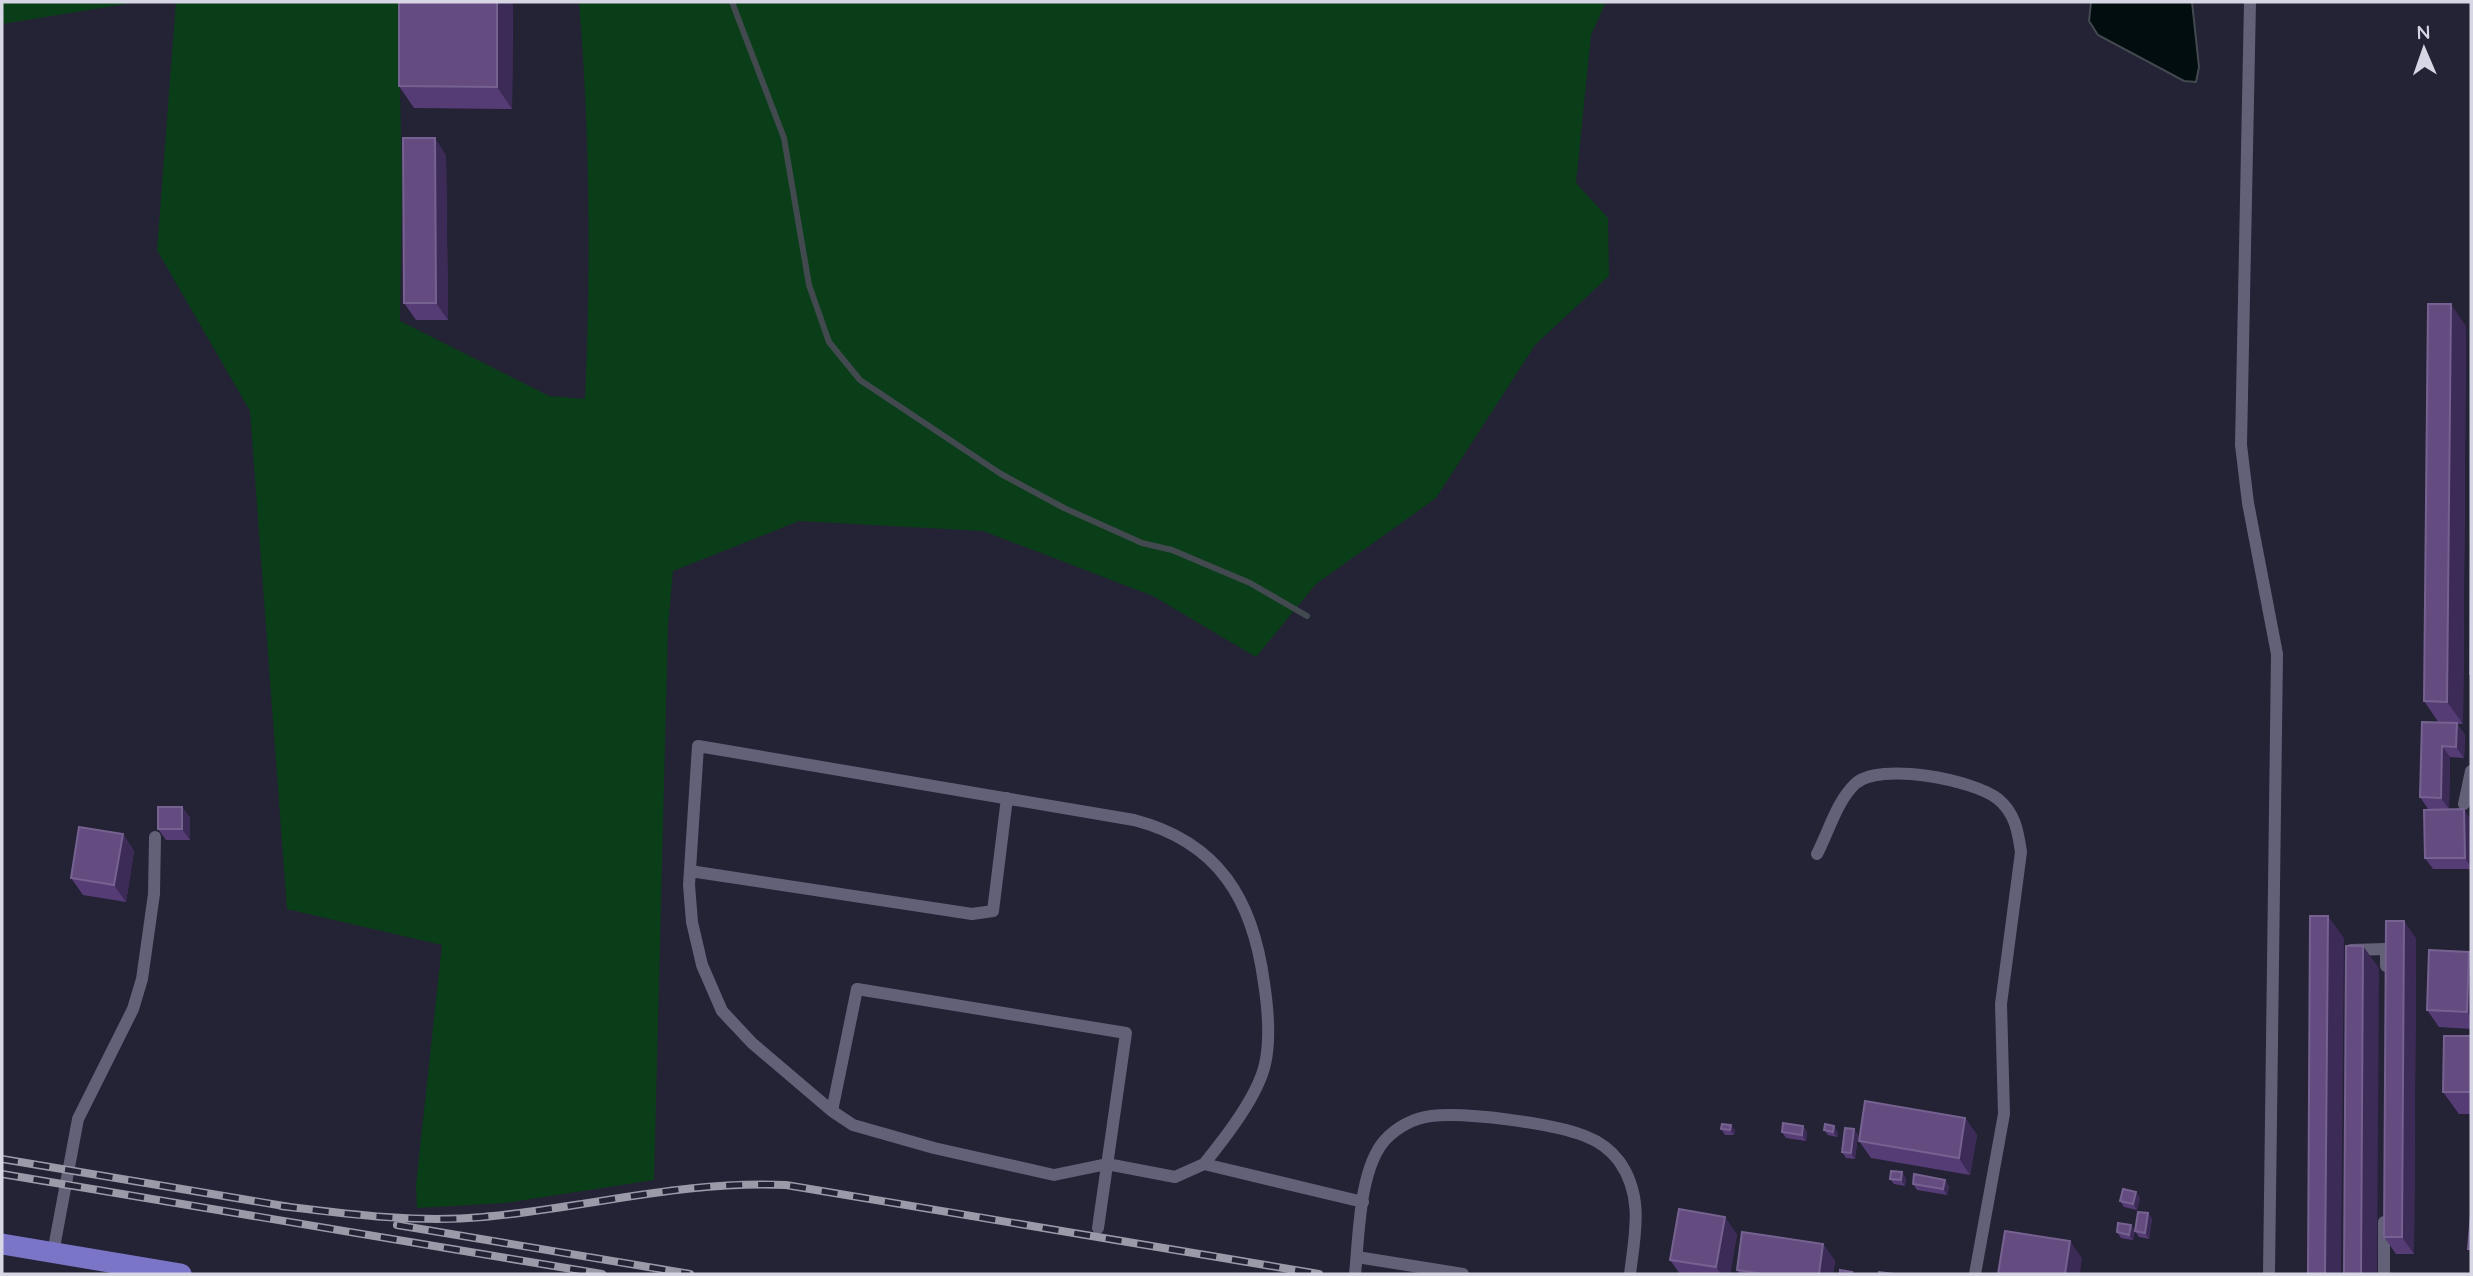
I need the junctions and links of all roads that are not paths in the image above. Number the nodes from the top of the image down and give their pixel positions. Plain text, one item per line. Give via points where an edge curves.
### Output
1 (2249, 2) edge
2 (2471, 771) edge
3 (1007, 798) junction
4 (2464, 804) dead end
5 (155, 836) edge
6 (1817, 854) dead end
7 (690, 871) junction
8 (2350, 963) edge
9 (2386, 976) edge
10 (832, 1111) junction
11 (1107, 1164) junction
12 (1204, 1164) junction
13 (1363, 1202) junction
14 (2385, 1206) edge
15 (1098, 1228) dead end
16 (2, 1244) edge
17 (53, 1253) junction
18 (1357, 1257) junction
19 (106, 1268) edge
20 (181, 1274) edge
21 (1355, 1274) edge
22 (1462, 1274) edge
23 (1630, 1274) edge
24 (1975, 1274) edge
25 (2269, 1274) edge
26 (2384, 1274) edge

1 - 25 lane via 2241,445 2277,654
2 - 4 lane
3 - 7 lane via 993,911 972,914
3 - 7 lane via 698,746
3 - 12 lane via 1169,830 1221,868 1237,893 1261,961 1268,1043 1260,1079
5 - 17 lane via 155,894 142,979 133,1009 78,1119
6 - 24 lane via 1855,783 1888,771 1976,787 1997,799 2017,826 2021,852 1999,1030 2006,1074 2004,1114
7 - 10 lane via 694,933 722,1011 752,1044
8 - 9 lane via 2350,950 2386,949
10 - 11 lane via 853,1125 1054,1175
10 - 11 lane via 857,989 1126,1033
11 - 12 lane via 1175,1177
11 - 15 lane
12 - 13 lane
13 - 18 lane
13 - 23 lane via 1376,1153 1406,1123 1456,1114 1566,1130 1606,1147 1628,1175 1637,1219
14 - 26 lane
16 - 17 main road
17 - 19 main road
18 - 21 lane
18 - 22 lane
19 - 20 main road

